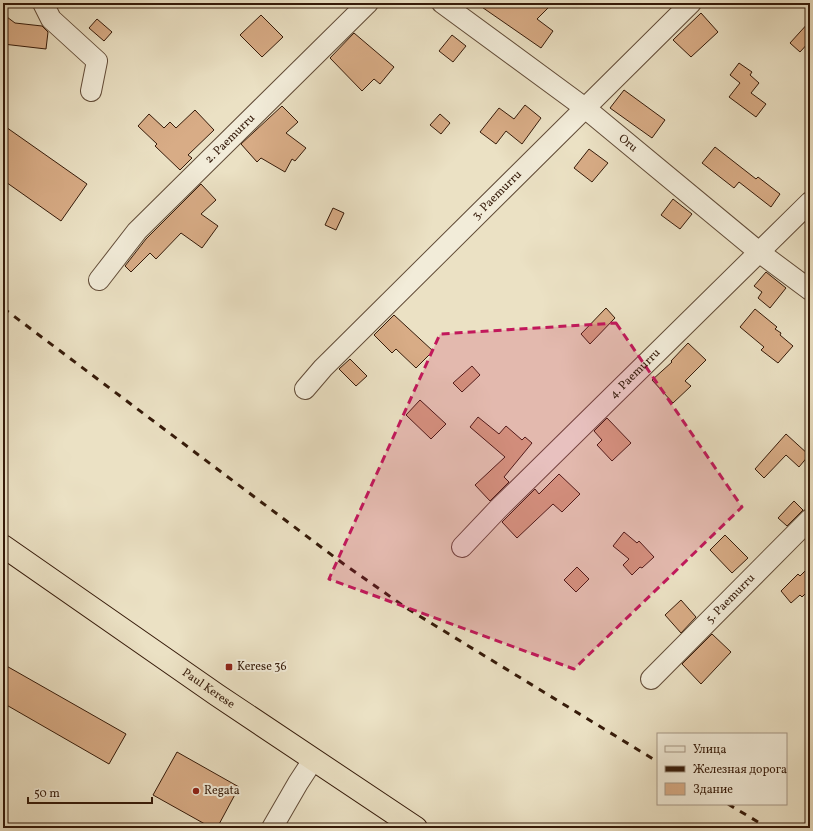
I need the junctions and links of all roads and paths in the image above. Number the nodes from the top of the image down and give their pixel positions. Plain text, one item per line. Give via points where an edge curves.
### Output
1 (43, 3) edge
2 (368, 3) edge
3 (442, 3) edge
4 (691, 3) edge
5 (91, 91) dead end
6 (585, 108) junction
7 (810, 202) edge
8 (759, 252) junction
9 (99, 280) dead end
10 (810, 290) edge
11 (305, 390) dead end
12 (810, 519) edge
13 (3, 546) edge
14 (462, 547) dead end
15 (650, 679) dead end
16 (313, 760) junction
17 (272, 828) edge
18 (416, 828) edge

1 - 5 street via 50,19 97,61
2 - 9 street, 2. Paemurru via 137,231
3 - 6 street, Oru
4 - 6 street, 3. Paemurru
6 - 8 street, Oru
6 - 11 street, 3. Paemurru via 323,368
7 - 8 street, 4. Paemurru
8 - 10 street, Oru
8 - 14 street, 4. Paemurru
12 - 15 street, 5. Paemurru
13 - 16 highway, Paul Kerese
16 - 17 street
16 - 18 highway, Paul Kerese

